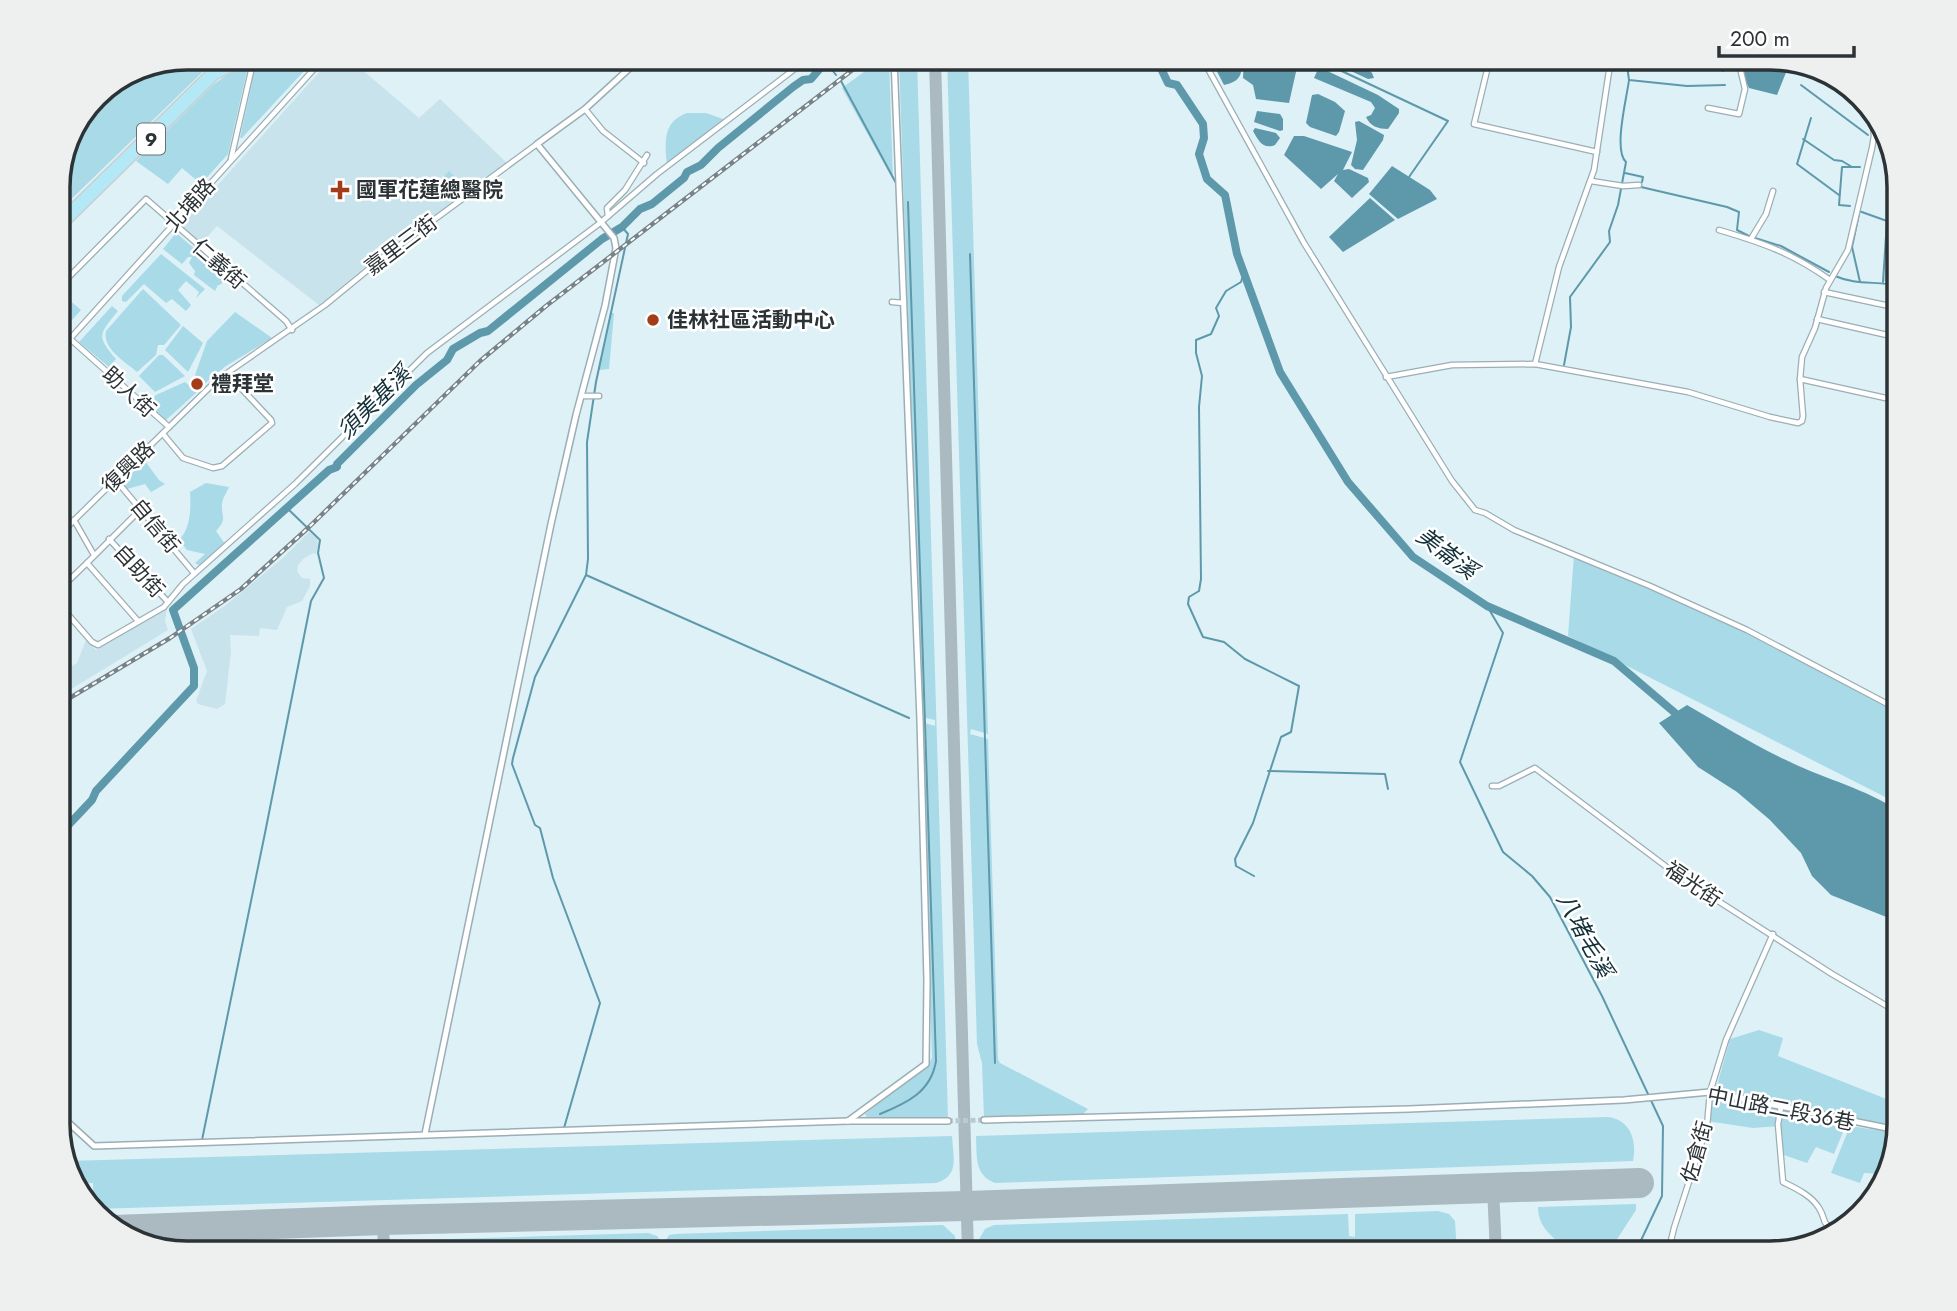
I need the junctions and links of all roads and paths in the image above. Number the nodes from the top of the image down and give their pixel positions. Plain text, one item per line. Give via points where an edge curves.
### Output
1 (213, 70) edge
2 (224, 70) edge
3 (249, 70) edge
4 (313, 70) edge
5 (628, 70) edge
6 (793, 70) edge
7 (894, 70) edge
8 (1209, 70) edge
9 (1487, 70) edge
10 (1609, 70) edge
11 (1741, 70) edge
12 (1708, 108) dead end
13 (585, 109) junction
14 (1874, 134) edge
15 (537, 144) junction
16 (1597, 152) junction
17 (647, 155) dead end
18 (230, 160) junction
19 (644, 163) junction
20 (1591, 181) junction
21 (1639, 185) dead end
22 (1773, 191) dead end
23 (70, 210) edge
24 (608, 217) junction
25 (70, 218) edge
26 (600, 223) junction
27 (173, 224) junction
28 (1719, 230) dead end
29 (1751, 239) junction
30 (70, 276) edge
31 (1830, 279) junction
32 (1824, 292) junction
33 (892, 303) dead end
34 (904, 303) junction
35 (1887, 306) edge
36 (1816, 319) junction
37 (292, 330) junction
38 (1887, 335) dead end
39 (70, 339) joint
40 (1535, 364) junction
41 (1387, 377) junction
42 (1800, 379) junction
43 (239, 386) dead end
44 (582, 396) junction
45 (599, 396) dead end
46 (1887, 398) edge
47 (169, 427) junction
48 (163, 434) junction
49 (115, 479) junction
50 (141, 509) junction
51 (74, 520) junction
52 (70, 524) edge
53 (109, 539) junction
54 (94, 555) junction
55 (87, 563) junction
56 (194, 573) junction
57 (70, 579) edge
58 (168, 602) junction
59 (70, 617) edge
60 (138, 621) junction
61 (1887, 704) edge
62 (1492, 786) dead end
63 (1773, 934) junction
64 (1887, 1006) edge
65 (1710, 1092) junction
66 (1781, 1107) junction
67 (984, 1120) tunnel mouth
68 (848, 1121) junction
69 (948, 1121) tunnel mouth
70 (70, 1124) edge
71 (1887, 1128) edge
72 (425, 1134) junction
73 (1828, 1226) edge
74 (1671, 1241) edge

1 - 23 main road, 9
2 - 25 main road, 9
3 - 18 street
4 - 18 street, 北埔路
5 - 13 street, 嘉里三街
6 - 24 street
7 - 34 street
8 - 41 street via 1304,243
9 - 16 street via 1474,124
10 - 16 street
11 - 12 street via 1745,89 1739,114
13 - 15 street, 嘉里三街
13 - 19 street via 603,131
14 - 31 street via 1848,250
15 - 26 street
15 - 37 street, 嘉里三街
16 - 20 street
17 - 19 street
18 - 27 street, 北埔路
19 - 24 street via 607,208
20 - 21 street
20 - 40 street via 1559,267
22 - 29 street
24 - 26 street
26 - 44 street via 614,238 616,248
26 - 56 street via 427,353 295,484
27 - 30 street, 仁義街 via 146,199
27 - 37 street, 仁義街
27 - 39 street, 北埔路
28 - 29 street
29 - 31 street via 1801,259
31 - 32 street
32 - 35 street
32 - 36 street
33 - 34 street
34 - 68 street via 928,980 926,1064
36 - 38 street
36 - 42 street via 1802,357
37 - 47 street, 嘉里三街 via 217,380
39 - 47 street, 助人街
40 - 41 street via 1452,365
40 - 42 street via 1688,392 1794,423 1802,421 1803,415
41 - 61 street via 1475,510 1747,630
42 - 46 street
43 - 48 street via 272,423 222,466 213,468 183,458
44 - 45 street
44 - 72 street via 551,524
47 - 48 street, 復興路
48 - 49 street, 復興路
49 - 50 street, 自信街
49 - 51 street, 復興路
50 - 53 street
50 - 56 street, 自信街
51 - 52 street, 復興路
51 - 54 street
53 - 54 street
53 - 58 street, 自助街
54 - 55 street
55 - 57 street
55 - 60 street
56 - 58 street
58 - 60 street
59 - 60 street via 98,645
62 - 63 street, 福光街 via 1535,768 1650,856
63 - 64 street, 福光街
63 - 65 street, 佐倉街
65 - 66 street, 中山路二段36巷
65 - 67 street, 中山路二段36巷 via 1409,1109
65 - 74 street, 佐倉街 via 1707,1126
66 - 71 street, 中山路二段36巷
66 - 73 street via 1783,1182 1802,1191 1819,1208
68 - 69 street
68 - 72 street
70 - 72 street via 94,1146

